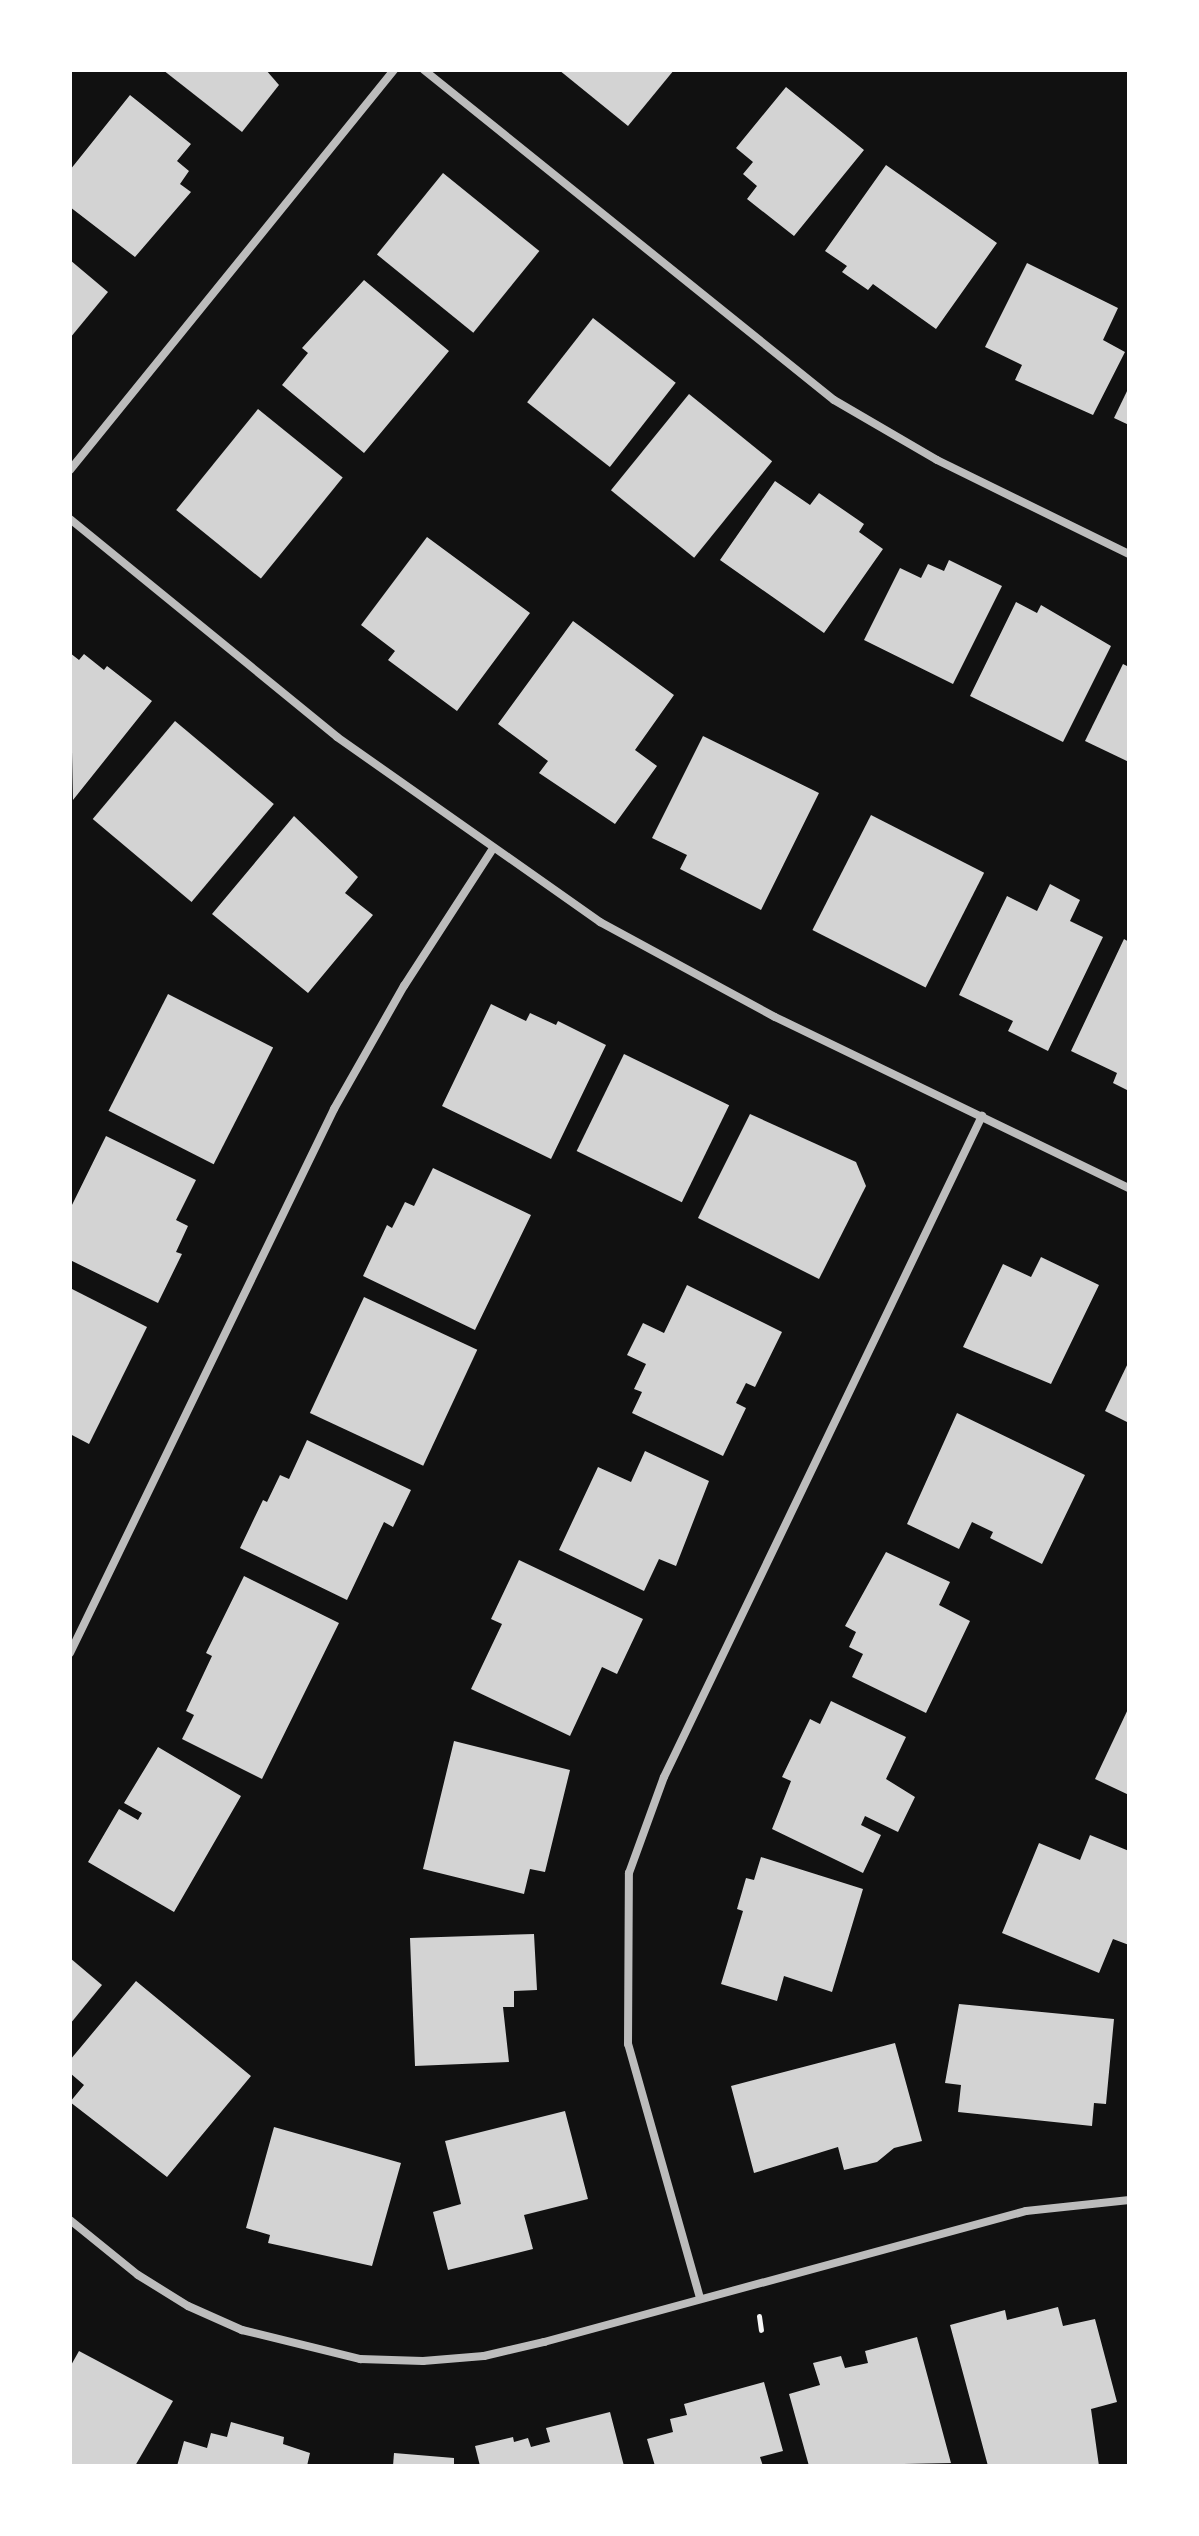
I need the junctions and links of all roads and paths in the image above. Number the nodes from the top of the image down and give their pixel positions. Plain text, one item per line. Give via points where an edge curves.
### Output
1 (394, 70) edge
2 (424, 70) edge
3 (70, 470) edge
4 (70, 519) edge
5 (1129, 554) edge
6 (492, 850) junction
7 (982, 1116) junction
8 (1129, 1188) edge
9 (70, 1653) edge
10 (1129, 2200) edge
11 (70, 2220) edge
12 (700, 2298) junction
13 (759, 2316) dead end
14 (761, 2330) dead end

1 - 3 street
2 - 5 street via 834,400 937,460
4 - 6 street via 337,737
6 - 7 street via 687,972
6 - 9 street via 404,986 334,1109
7 - 8 street
7 - 12 street via 664,1777 629,1873 628,2044
10 - 12 street via 1026,2211
11 - 12 street via 138,2275 188,2306 299,2348 360,2359 484,2356
13 - 14 path

